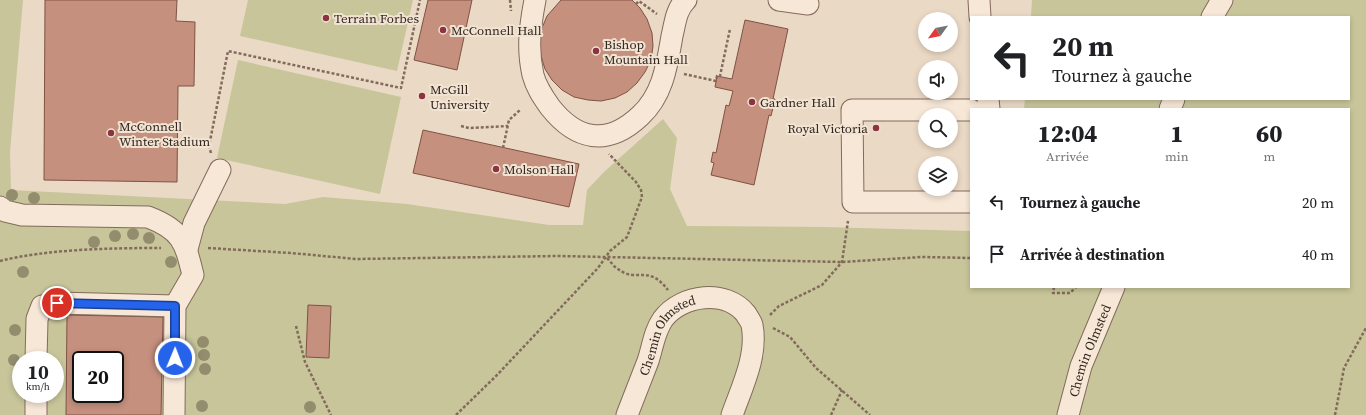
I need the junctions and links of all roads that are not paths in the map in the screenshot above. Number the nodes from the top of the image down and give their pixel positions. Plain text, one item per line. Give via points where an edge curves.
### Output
1 (535, 0) edge
2 (686, 0) edge
3 (779, 0) edge
4 (979, 0) edge
5 (1222, 0) edge
6 (808, 4) dead end
7 (980, 16) edge
8 (1213, 16) edge
9 (970, 110) edge
10 (220, 170) road end
11 (970, 202) edge
12 (0, 207) edge
13 (187, 249) junction
14 (1114, 288) edge
15 (175, 306) junction
16 (36, 351) edge
17 (36, 403) edge
18 (36, 415) edge
19 (174, 415) edge
20 (627, 415) edge
21 (732, 415) edge
22 (1068, 415) edge

1 - 2 street via 529,48 533,76 540,93 569,127 581,134 596,136 627,126 652,102 666,70 678,11
3 - 6 street
4 - 7 street
5 - 8 street
9 - 11 street via 852,110 853,202
10 - 13 street via 194,223
12 - 13 street via 22,215 148,217 166,224
13 - 15 street via 193,275
14 - 22 street, Chemin Olmsted via 1081,366
15 - 16 street via 57,303 42,306 37,319
15 - 19 street
17 - 18 street
20 - 21 street, Chemin Olmsted via 655,334 664,318 679,306 699,298 729,302 757,322 752,357

